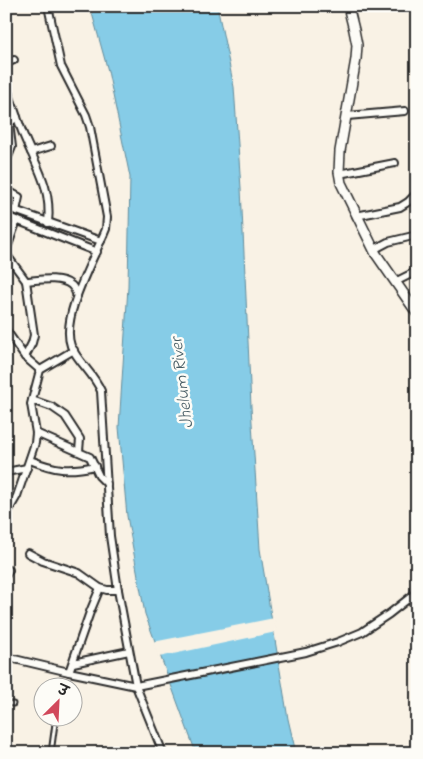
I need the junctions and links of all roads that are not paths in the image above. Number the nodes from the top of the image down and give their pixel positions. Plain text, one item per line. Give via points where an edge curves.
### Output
1 (48, 6) edge
2 (348, 6) edge
3 (14, 60) dead end
4 (6, 63) edge
5 (6, 86) edge
6 (405, 111) dead end
7 (347, 116) junction
8 (17, 117) junction
9 (50, 146) dead end
10 (31, 152) junction
11 (6, 162) edge
12 (395, 163) dead end
13 (339, 174) junction
14 (6, 190) edge
15 (417, 193) edge
16 (6, 208) edge
17 (16, 211) junction
18 (6, 216) edge
19 (356, 216) junction
20 (17, 220) junction
21 (48, 223) junction
22 (417, 235) edge
23 (100, 247) junction
24 (374, 250) junction
25 (6, 252) edge
26 (417, 271) edge
27 (26, 281) junction
28 (395, 282) junction
29 (77, 296) junction
30 (417, 313) edge
31 (6, 330) edge
32 (74, 350) junction
33 (25, 357) junction
34 (40, 370) junction
35 (32, 400) junction
36 (36, 433) junction
37 (79, 451) junction
38 (30, 460) junction
39 (95, 466) junction
40 (27, 468) junction
41 (6, 472) edge
42 (107, 484) junction
43 (6, 515) edge
44 (28, 553) dead end
45 (100, 588) junction
46 (118, 590) junction
47 (417, 592) edge
48 (129, 651) junction
49 (6, 657) edge
50 (73, 663) junction
51 (69, 672) junction
52 (136, 686) junction
53 (6, 703) edge
54 (13, 704) dead end
55 (55, 726) edge
56 (51, 753) edge
57 (163, 753) edge

1 - 23 street via 61,66 86,115 94,146 108,217
2 - 7 street via 357,45
3 - 4 street
5 - 8 street
6 - 7 street
7 - 13 street
8 - 10 street
8 - 11 street via 9,124 12,147
9 - 10 street
10 - 21 street via 48,194
12 - 13 street
13 - 19 street
14 - 17 street via 19,197
15 - 19 street via 400,207
16 - 17 street
17 - 21 street
18 - 20 street
19 - 24 street
20 - 23 street
20 - 25 street
21 - 23 street
22 - 24 street via 388,242
23 - 29 street
24 - 28 street
25 - 27 street
26 - 28 street
27 - 29 street via 65,282 72,286
27 - 33 street via 34,335
28 - 30 street
29 - 32 street via 70,334
31 - 33 street
32 - 34 street
32 - 42 street via 101,391
33 - 34 street
34 - 35 street
35 - 36 street
35 - 37 street via 59,410 65,416 80,439
36 - 37 street
36 - 38 street
37 - 39 street via 90,457
38 - 39 street via 56,469
38 - 40 street
39 - 42 street
40 - 41 street
40 - 43 street
42 - 46 street
44 - 45 street via 80,573
45 - 46 street
45 - 50 street
46 - 48 street
47 - 52 street via 362,632 338,642 306,652
48 - 50 street
48 - 52 street
49 - 51 street
50 - 51 street
51 - 52 street
52 - 57 street
53 - 54 lane
55 - 56 lane

